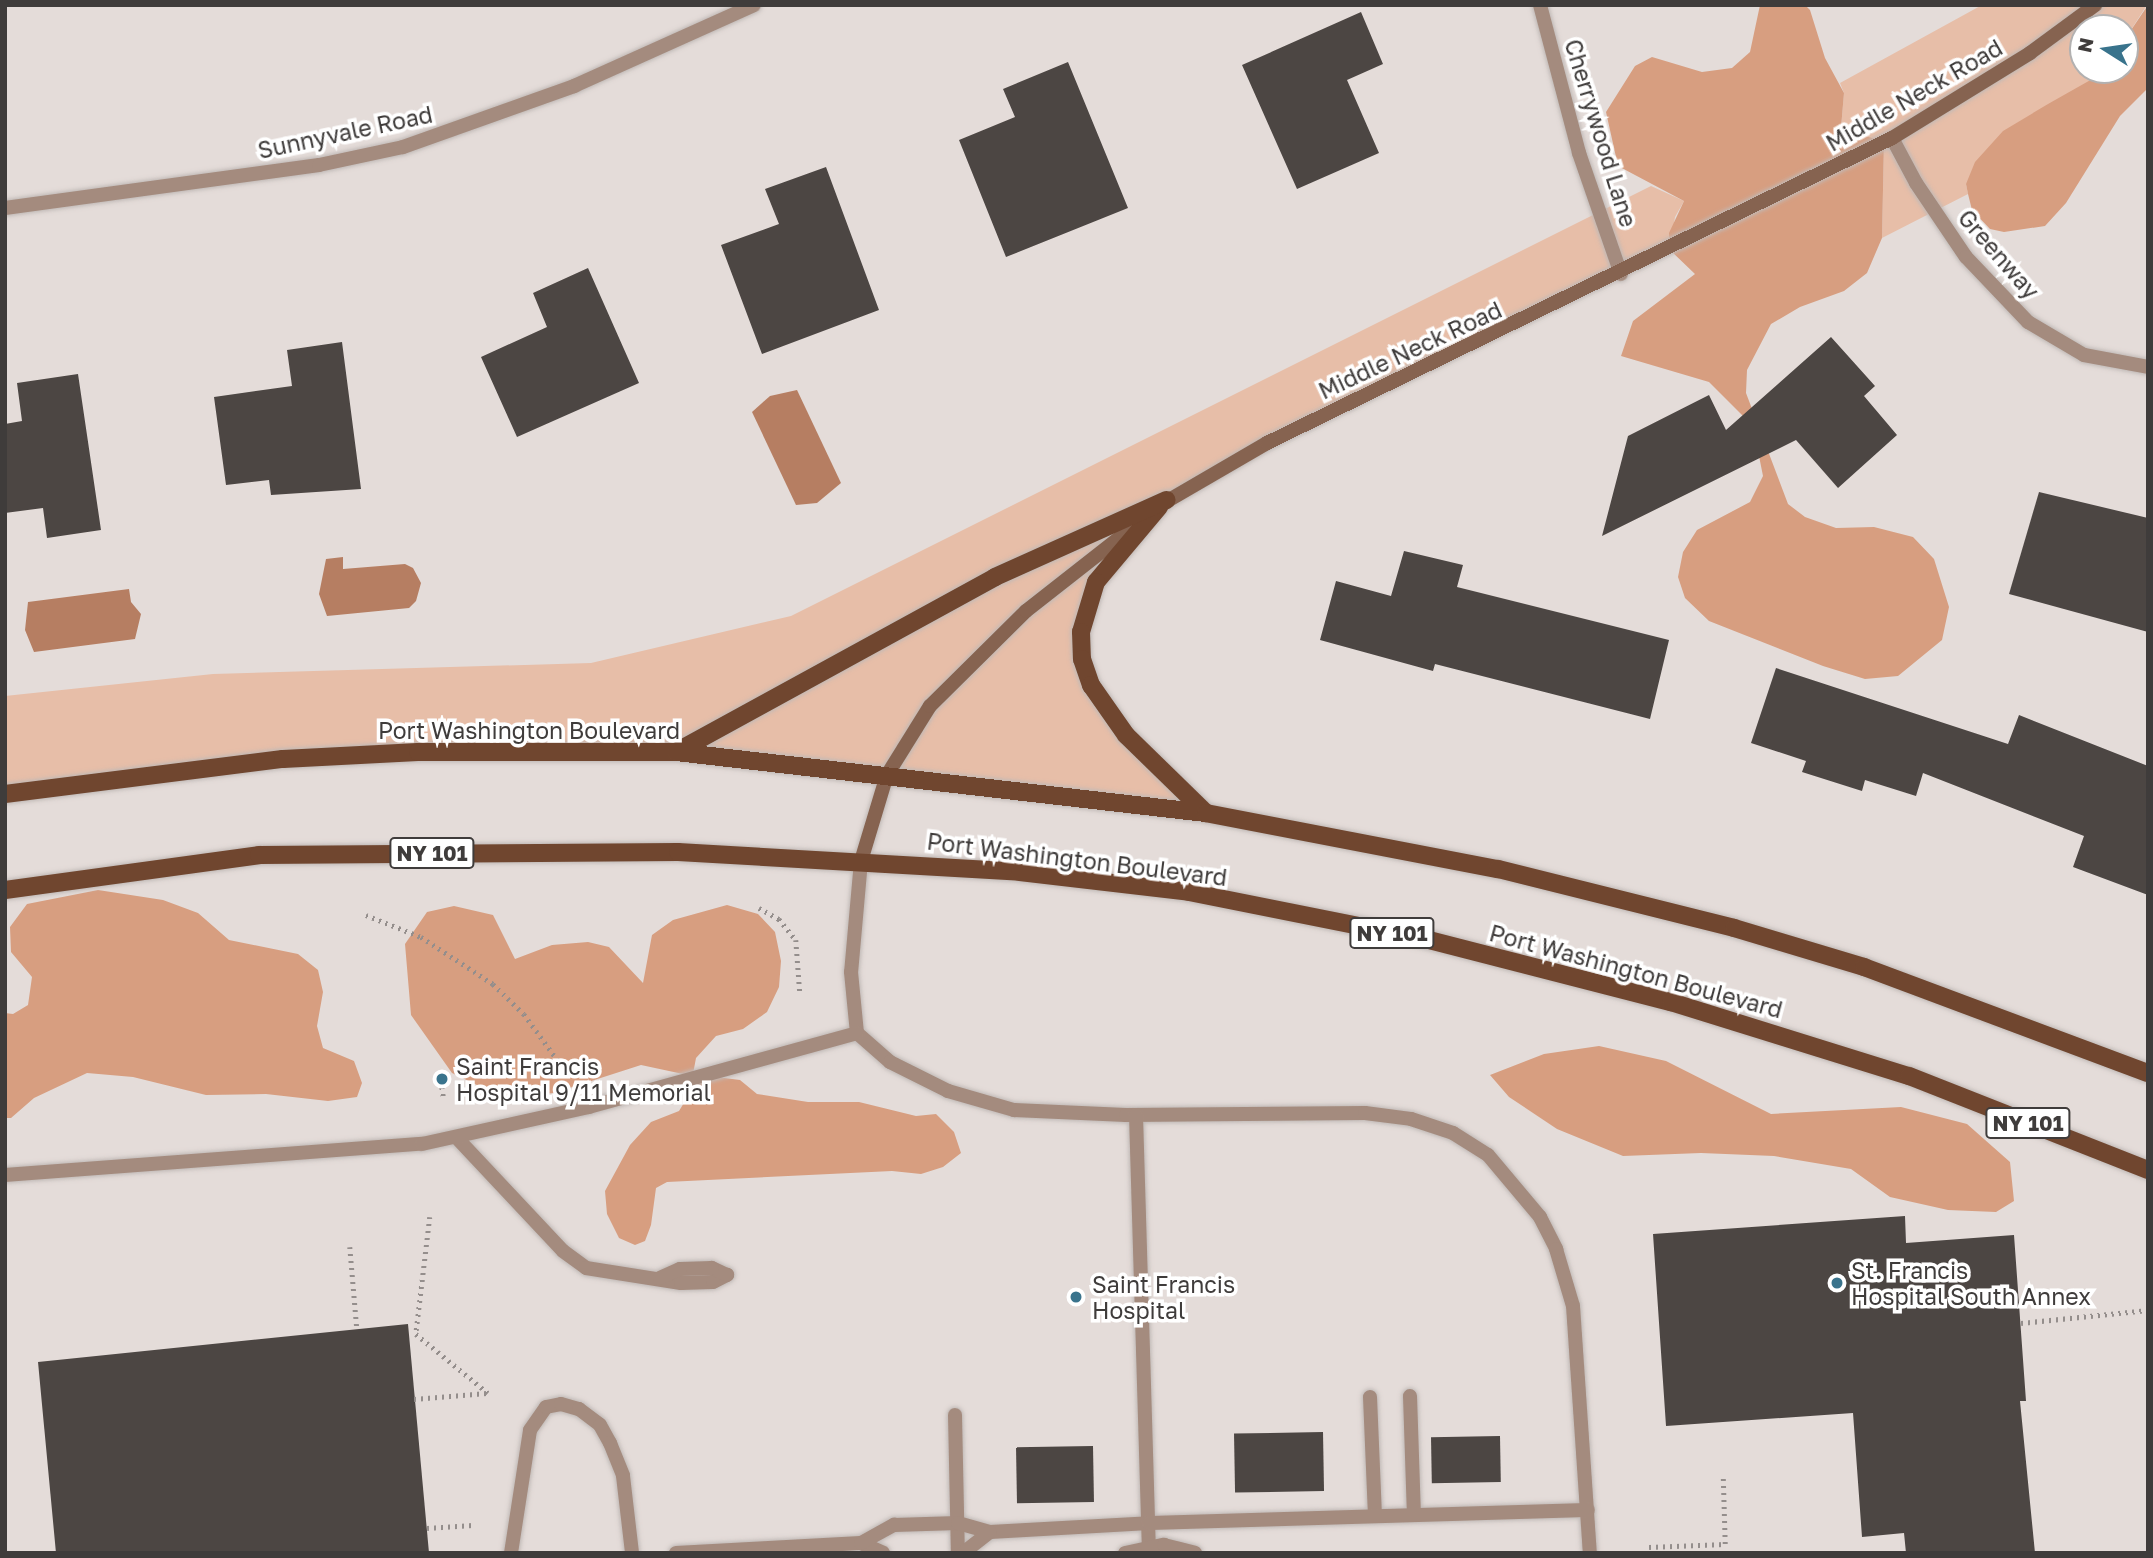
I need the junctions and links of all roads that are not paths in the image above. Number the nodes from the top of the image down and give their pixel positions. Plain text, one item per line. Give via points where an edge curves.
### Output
1 (754, 5) edge
2 (1540, 5) edge
3 (2095, 5) edge
4 (1892, 138) junction
5 (5, 208) edge
6 (1622, 274) junction
7 (2148, 367) edge
8 (1166, 500) junction
9 (676, 752) junction
10 (887, 775) junction
11 (5, 794) edge
12 (1206, 813) junction
13 (862, 861) junction
14 (5, 890) edge
15 (857, 1033) junction
16 (2148, 1073) edge
17 (1136, 1115) junction
18 (456, 1137) junction
19 (2148, 1170) edge
20 (5, 1175) edge
21 (660, 1278) dead end
22 (1410, 1396) dead end
23 (1370, 1397) dead end
24 (955, 1415) dead end
25 (1588, 1510) junction
26 (1414, 1515) junction
27 (1375, 1517) junction
28 (958, 1523) junction
29 (1149, 1523) junction
30 (990, 1532) junction
31 (861, 1543) junction
32 (1149, 1546) junction
33 (511, 1553) edge
34 (632, 1553) edge
35 (676, 1553) edge
36 (883, 1553) edge
37 (960, 1553) edge
38 (1125, 1553) edge
39 (1195, 1553) edge
40 (1590, 1553) edge

1 - 5 street, Sunnyvale Road via 574,86 403,147 319,165
2 - 6 street, Cherrywood Lane via 1579,153
3 - 4 main road, Middle Neck Road via 2029,54
4 - 6 main road, Middle Neck Road
4 - 7 street, Greenway via 1966,257 2028,322 2084,355
6 - 8 main road, Middle Neck Road via 1268,443
8 - 9 main road via 995,577
8 - 10 main road, Middle Neck Road via 974,658 930,706
8 - 12 main road via 1096,582 1081,632 1083,659 1091,685 1126,735
9 - 10 main road, Port Washington Boulevard
9 - 11 main road, Port Washington Boulevard via 418,752 283,759
10 - 12 main road, Port Washington Boulevard
10 - 13 main road, Middle Neck Road
12 - 16 main road, Port Washington Boulevard via 1498,869 1734,928 1864,967
13 - 14 main road, Port Washington Boulevard / NY 101 via 678,852 259,855
13 - 15 street via 850,972
13 - 19 main road, Port Washington Boulevard / NY 101 via 1020,872 1189,892 1429,940 1671,1002 1896,1072
15 - 17 street via 890,1062 976,1101 1014,1110
15 - 18 street via 589,1107
17 - 25 street via 1365,1113 1411,1119 1453,1133 1488,1154 1539,1217 1556,1249 1573,1306
17 - 29 street
18 - 20 street via 422,1144
18 - 21 street via 575,1261 600,1273
22 - 26 street
23 - 27 street
24 - 28 street
25 - 26 street
25 - 40 street
26 - 27 street
27 - 29 street
28 - 30 street
28 - 31 street via 894,1525
28 - 37 street
29 - 30 street
29 - 32 street
30 - 37 street
31 - 35 street
31 - 36 street
32 - 38 street
32 - 39 street
33 - 34 street via 530,1430 546,1407 561,1404 579,1409 600,1426 610,1443 623,1476

